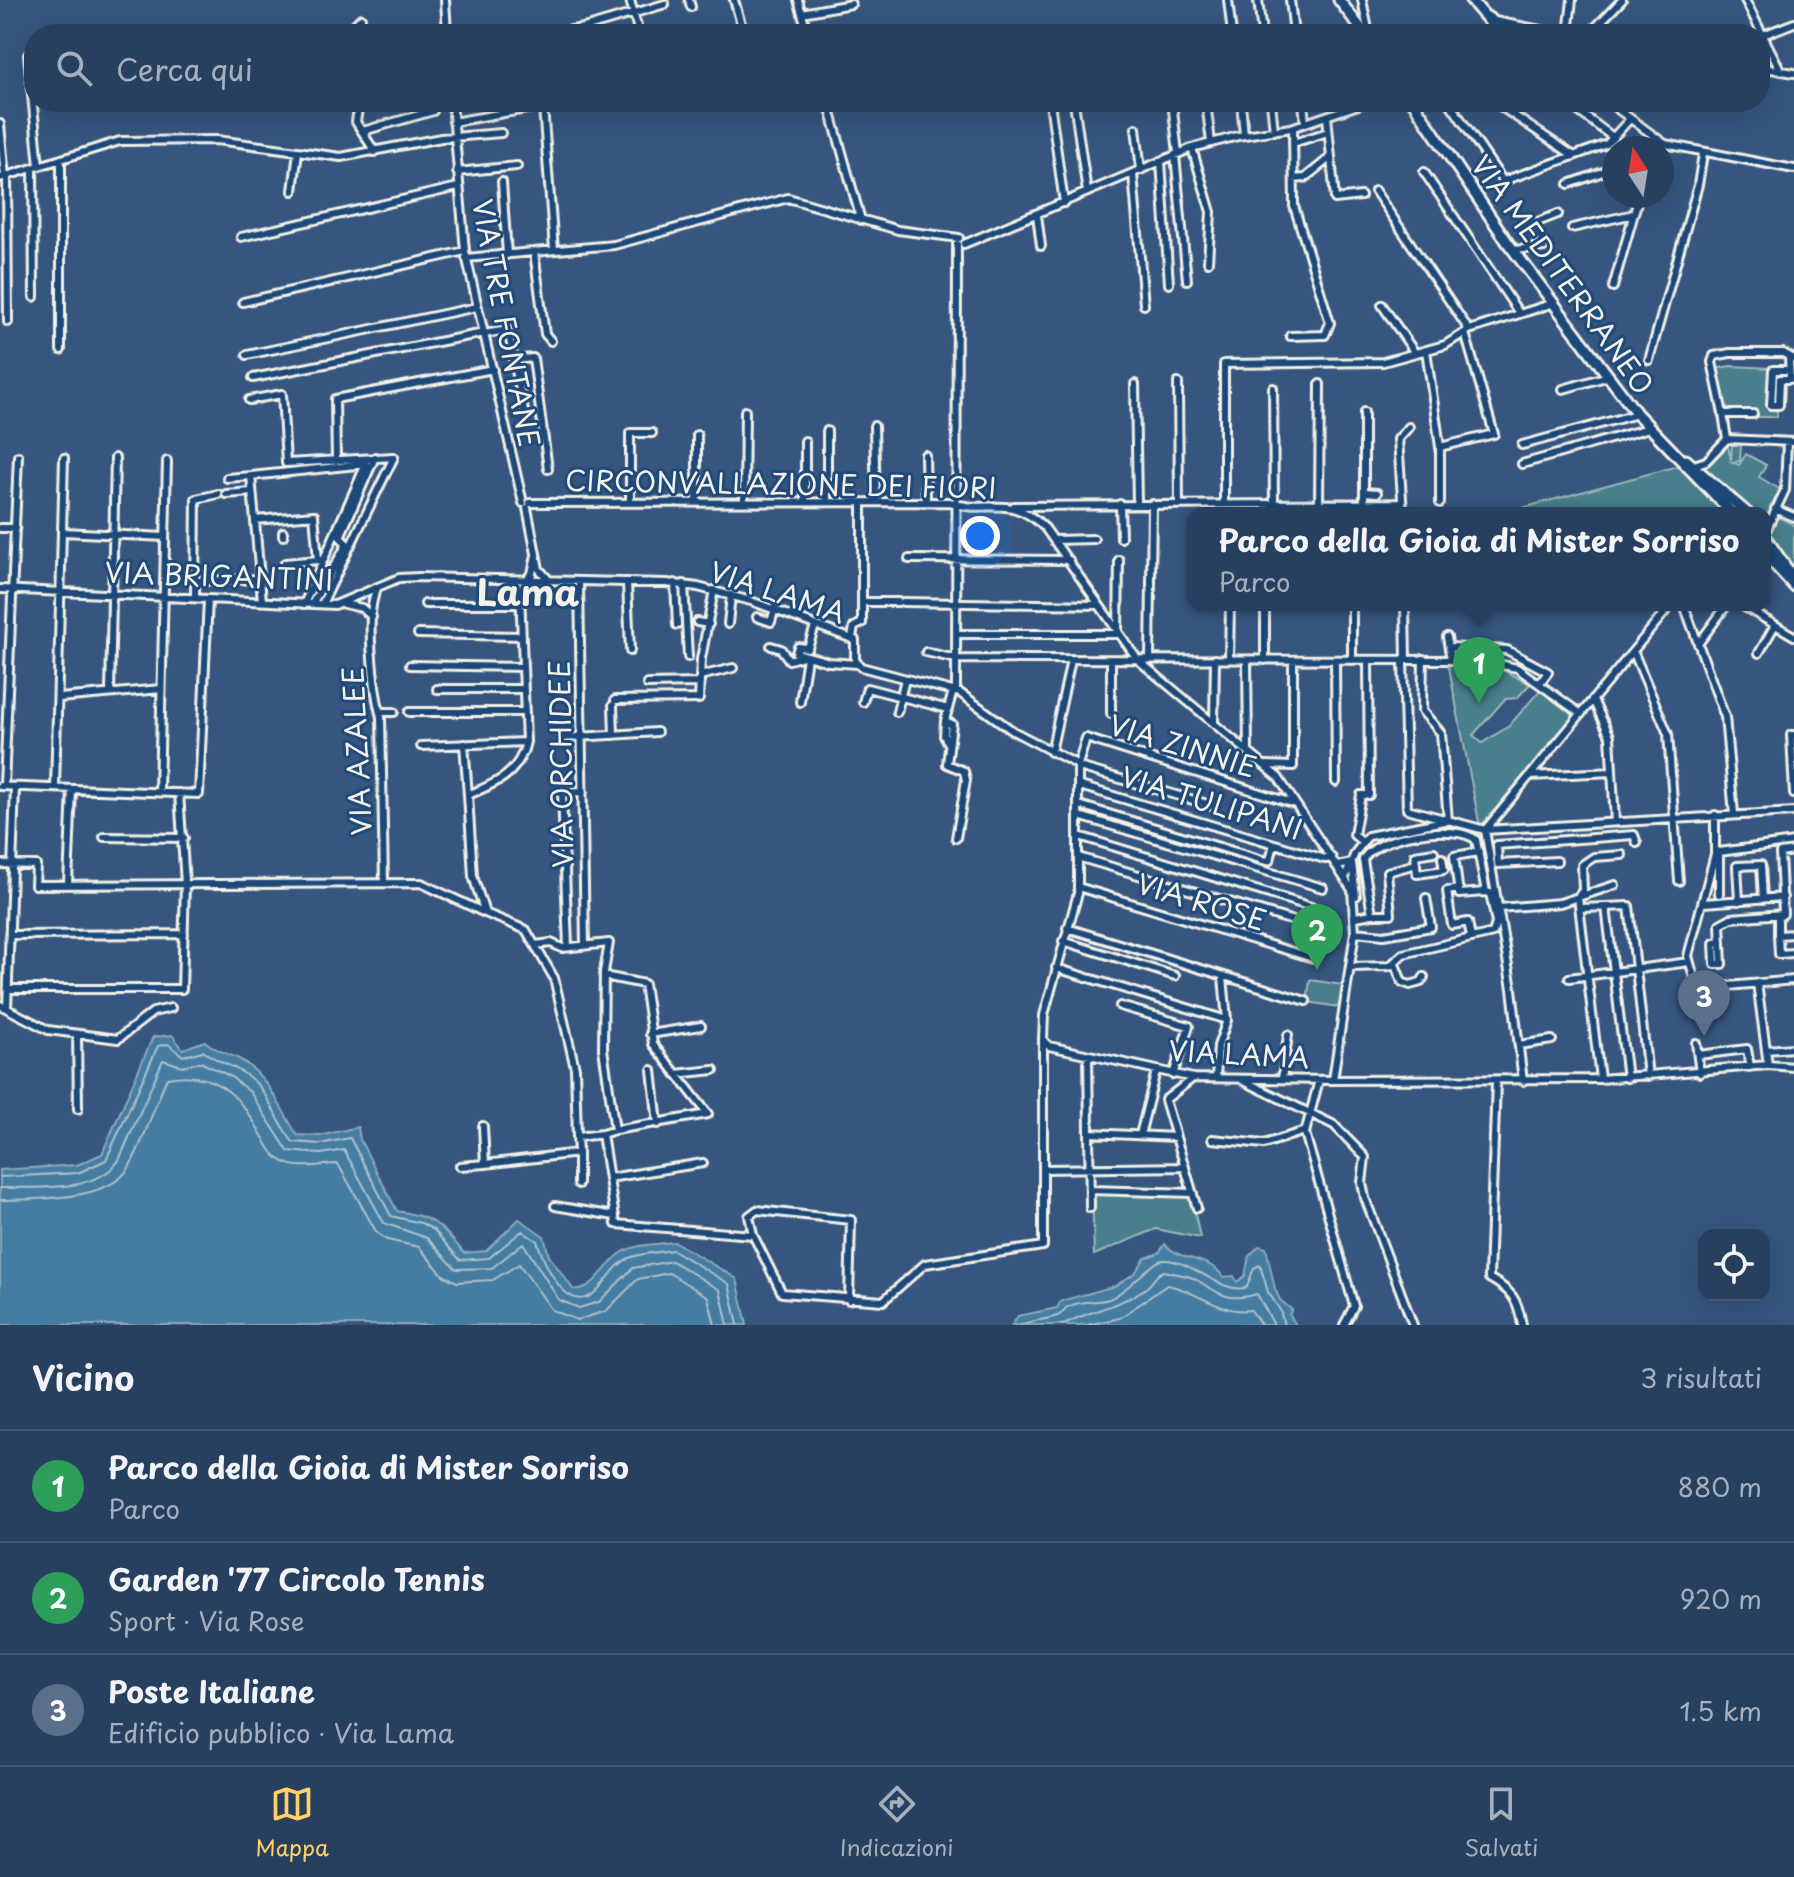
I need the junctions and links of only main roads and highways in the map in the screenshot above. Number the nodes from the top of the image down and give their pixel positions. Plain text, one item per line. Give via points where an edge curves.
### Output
1 (1339, 0) edge
2 (1471, 0) edge
3 (1361, 24) edge
4 (1489, 24) edge
5 (1420, 112) edge
6 (1680, 456) junction
7 (1713, 487) junction
8 (1728, 507) edge
9 (1739, 507) edge
10 (1771, 547) edge
11 (1771, 558) edge
12 (1778, 562) junction
13 (1794, 579) edge
14 (1794, 586) edge

1 - 3 main road
2 - 4 main road
5 - 6 main road, VIA MEDITERRANEO via 1514,250 1637,414
6 - 7 main road
6 - 7 main road via 1704,473
7 - 8 main road
7 - 9 main road
10 - 12 main road
11 - 12 main road
12 - 13 main road
12 - 14 main road

